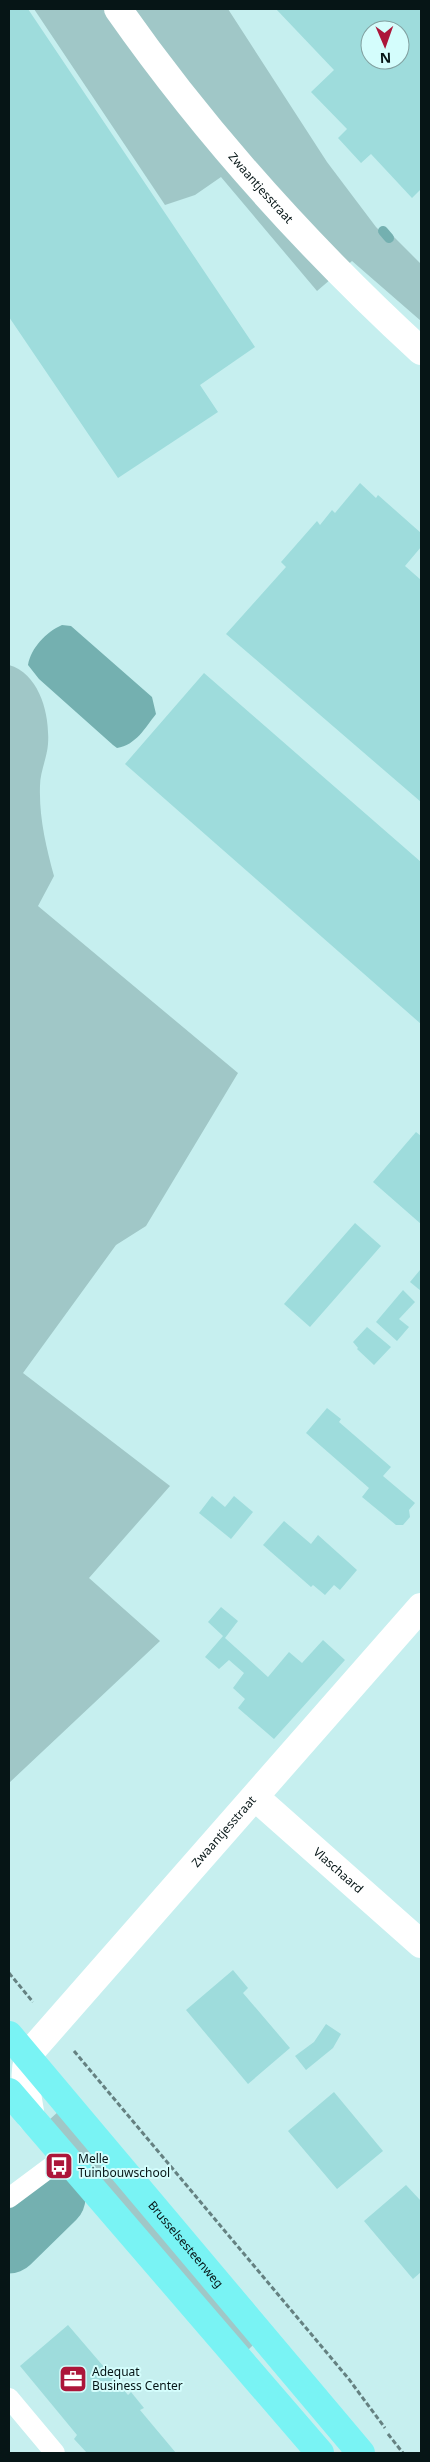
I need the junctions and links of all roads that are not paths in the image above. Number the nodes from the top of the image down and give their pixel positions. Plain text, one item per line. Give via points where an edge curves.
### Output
1 (118, 9) edge
2 (421, 351) edge
3 (421, 1607) edge
4 (255, 1797) junction
5 (421, 1944) edge
6 (9, 2035) edge
7 (18, 2055) edge
8 (9, 2092) edge
9 (31, 2118) junction
10 (64, 2157) junction
11 (9, 2198) edge
12 (9, 2398) edge
13 (340, 2428) junction
14 (316, 2452) edge
15 (56, 2453) edge
16 (360, 2453) edge

1 - 2 street, Zwaantjesstraat via 142,44 253,181 371,305
3 - 4 street, Zwaantjesstraat
4 - 5 street, Vlaschaard
4 - 7 street, Zwaantjesstraat via 52,2025
6 - 7 main road, Brusselsesteenweg
7 - 9 street via 25,2074
7 - 13 main road, Brusselsesteenweg
8 - 9 main road
9 - 10 main road
10 - 11 lane
10 - 14 main road
12 - 15 lane
13 - 14 lane
13 - 16 main road, Brusselsesteenweg

